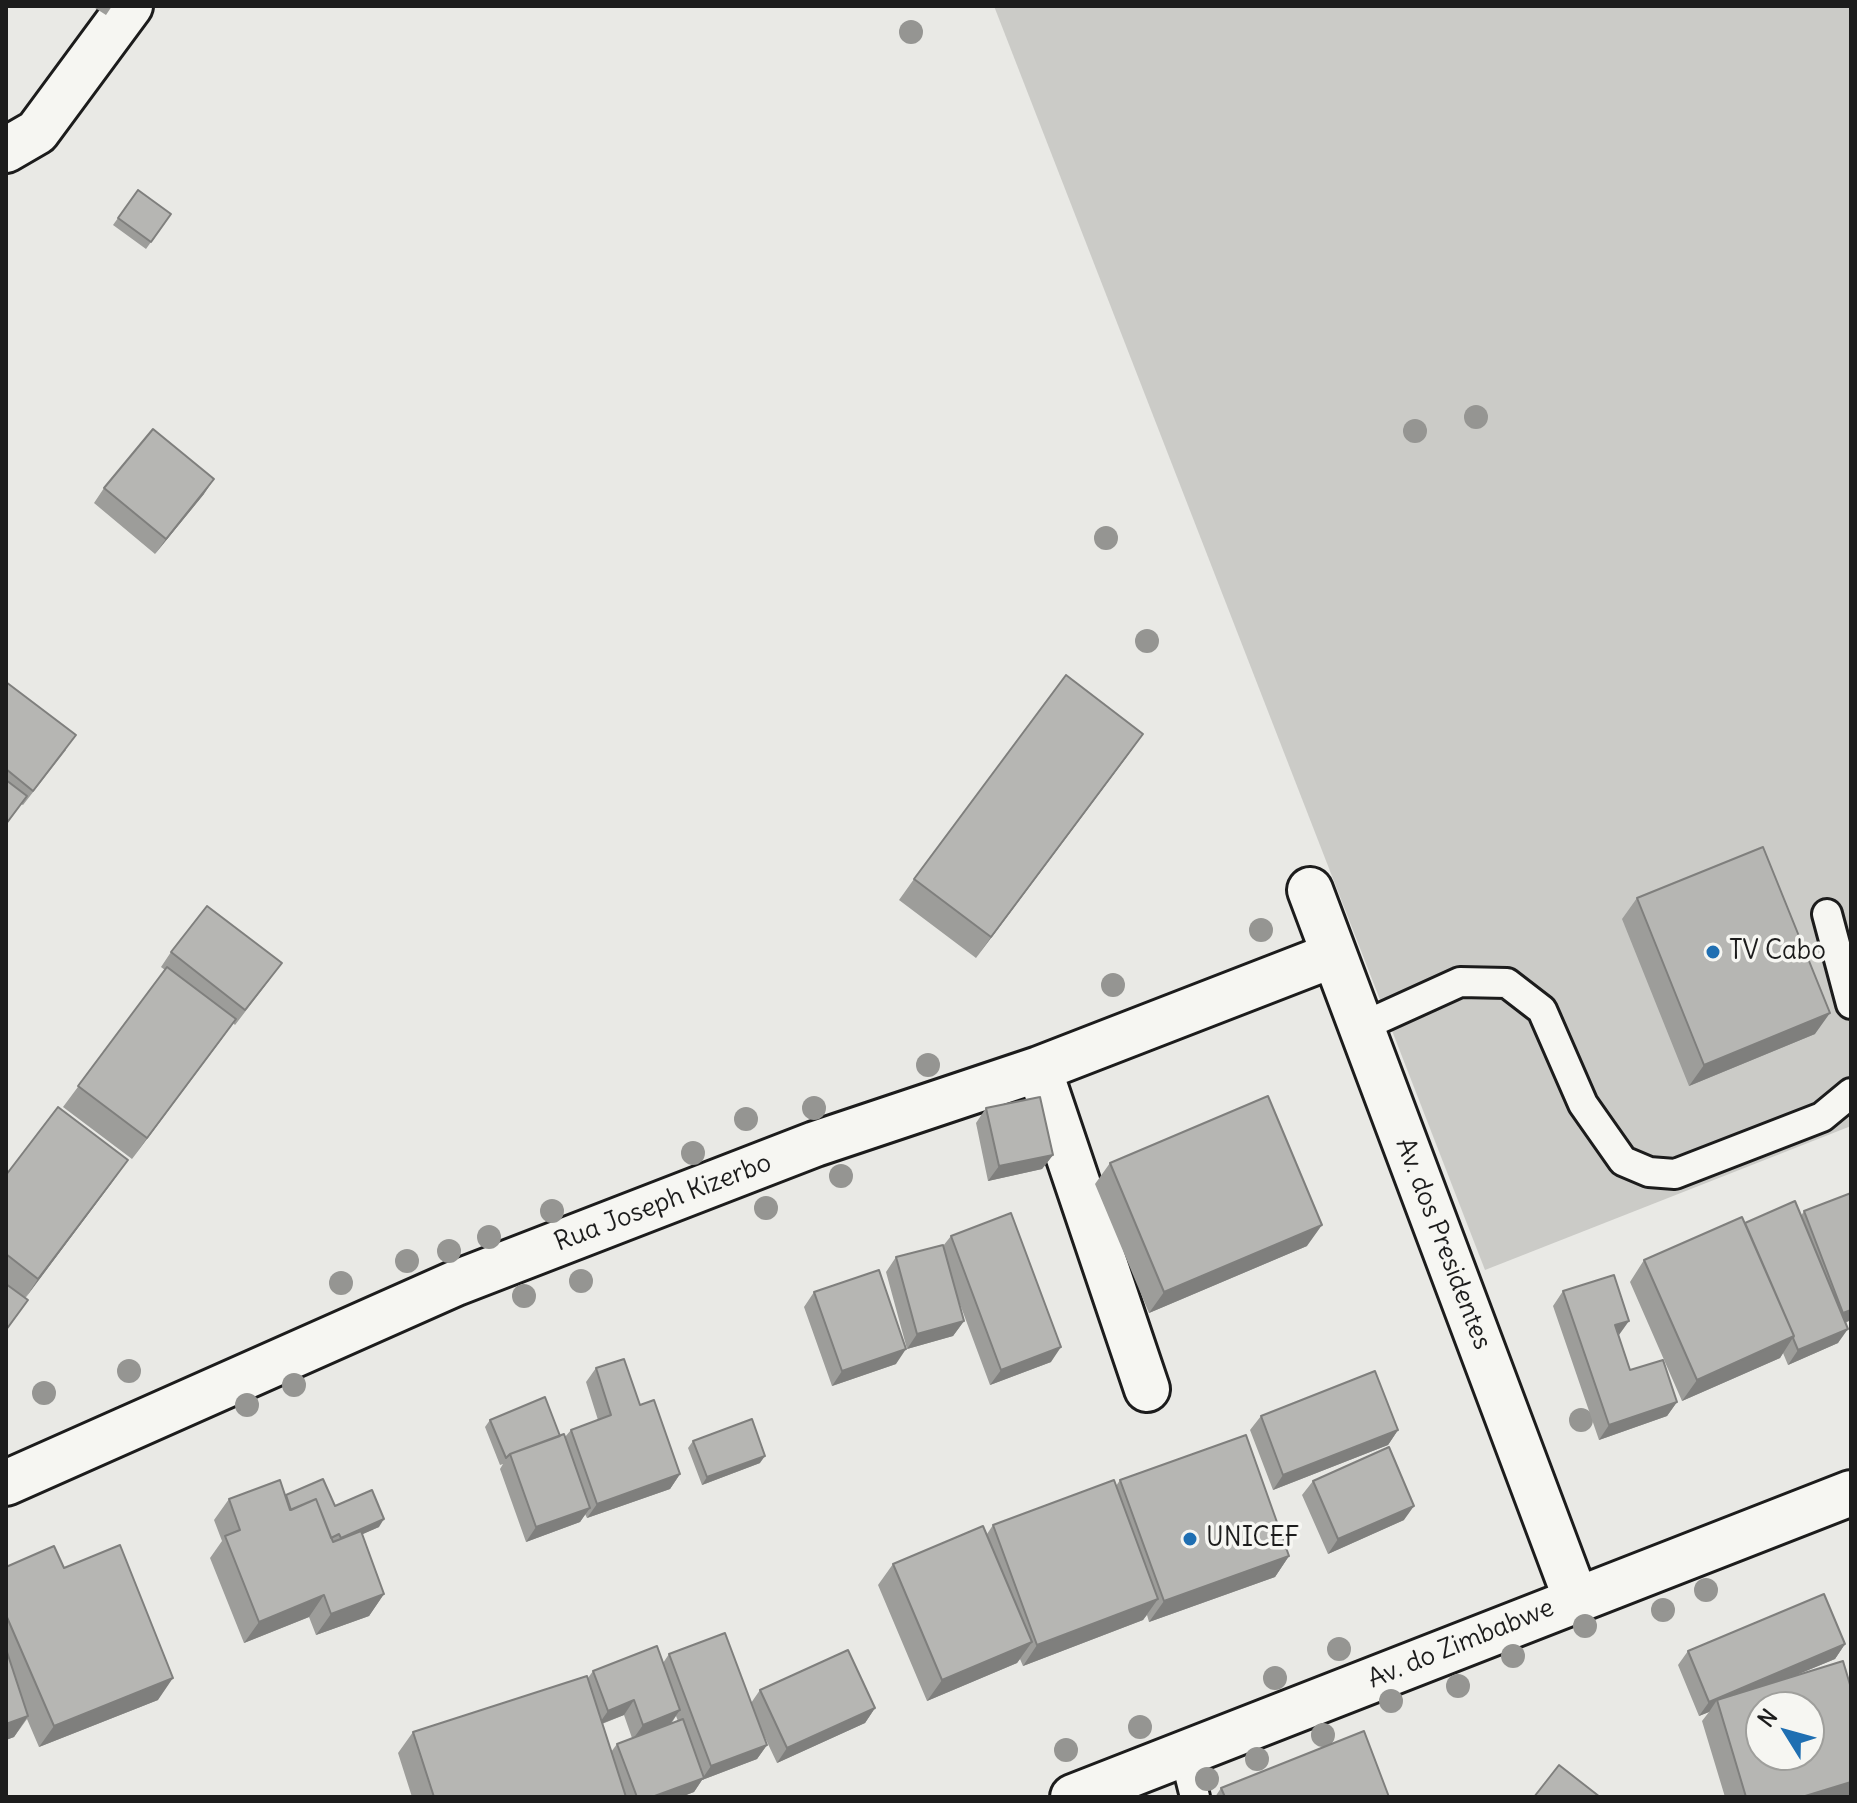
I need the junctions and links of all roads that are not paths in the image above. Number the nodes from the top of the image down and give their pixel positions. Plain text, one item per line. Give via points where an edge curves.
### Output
1 (130, 6) edge
2 (6, 150) edge
3 (1310, 890) dead end
4 (1827, 914) dead end
5 (1333, 955) junction
6 (1851, 1004) edge
7 (1361, 1027) junction
8 (1039, 1069) junction
9 (1851, 1093) edge
10 (1147, 1389) dead end
11 (6, 1483) edge
12 (1851, 1493) edge
13 (1576, 1599) junction
14 (1184, 1753) junction
15 (1073, 1797) edge
16 (1195, 1797) edge

1 - 2 street via 37,132
3 - 5 street, Av. dos Presidentes
4 - 6 lane
5 - 7 street, Av. dos Presidentes
5 - 8 street, Rua Joseph Kizerbo
7 - 9 lane via 1460,982 1507,983 1542,1010 1583,1104 1623,1161 1649,1172 1675,1174 1822,1117
7 - 13 street, Av. dos Presidentes
8 - 10 street
8 - 11 street, Rua Joseph Kizerbo via 815,1144 456,1283
12 - 13 street, Av. do Zimbabwe
13 - 14 street, Av. do Zimbabwe
14 - 15 street, Av. do Zimbabwe
14 - 16 lane

